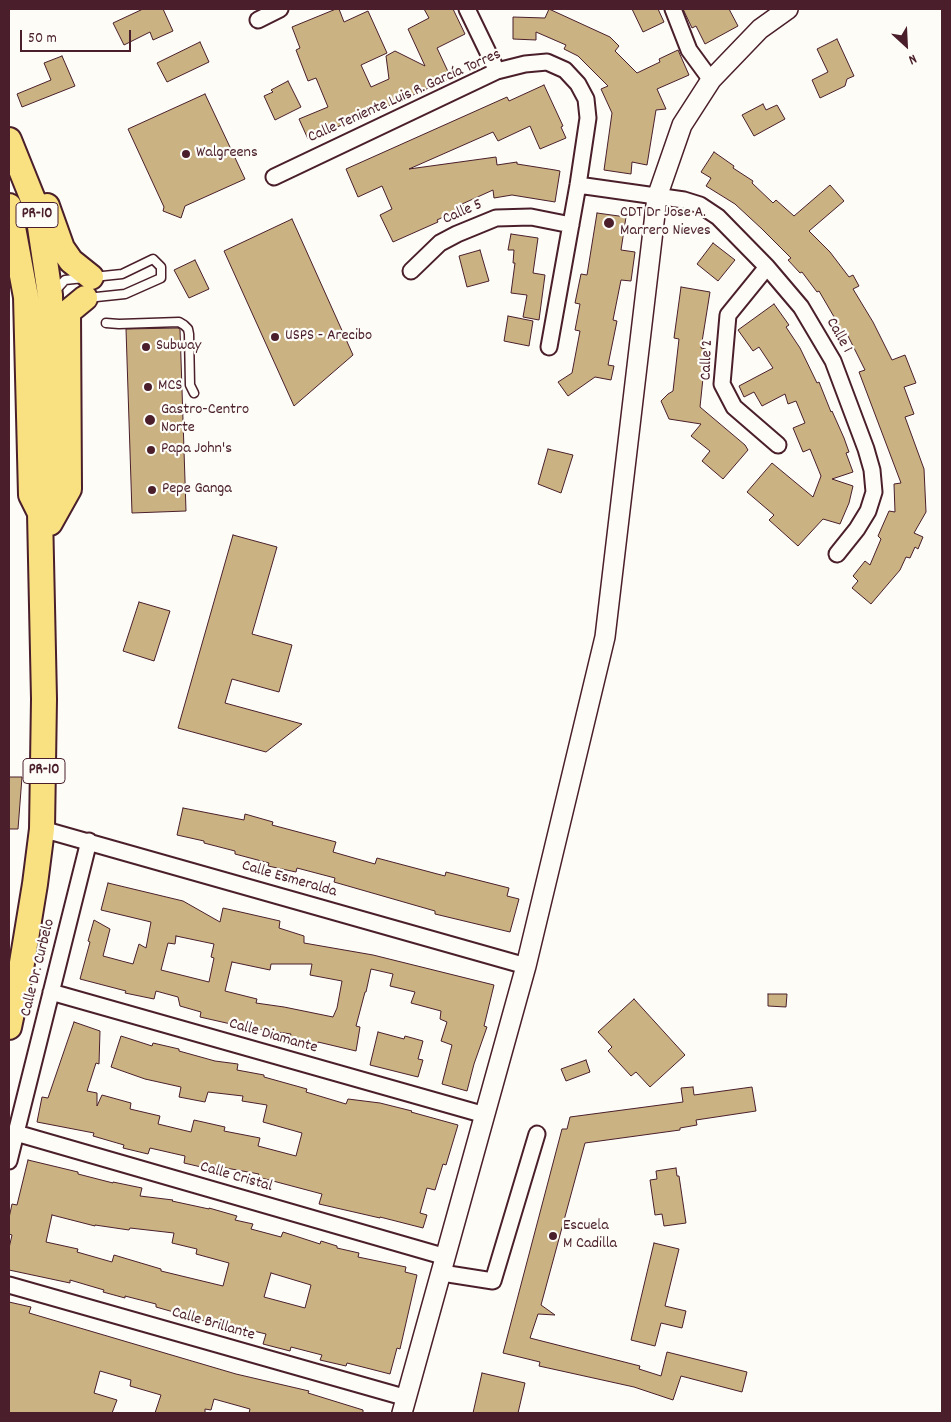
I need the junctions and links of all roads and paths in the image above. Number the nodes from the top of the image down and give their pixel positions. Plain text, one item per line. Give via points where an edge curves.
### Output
1 (280, 9) edge
2 (467, 9) edge
3 (673, 9) edge
4 (788, 9) edge
5 (258, 20) dead end
6 (497, 71) junction
7 (711, 80) junction
8 (9, 140) edge
9 (274, 176) dead end
10 (25, 179) junction
11 (578, 185) junction
12 (658, 197) junction
13 (9, 206) edge
14 (571, 225) junction
15 (767, 267) junction
16 (411, 271) dead end
17 (57, 294) junction
18 (106, 323) dead end
19 (549, 347) dead end
20 (194, 393) dead end
21 (778, 445) dead end
22 (41, 543) junction
23 (837, 554) dead end
24 (42, 829) junction
25 (89, 841) junction
26 (526, 966) junction
27 (51, 992) junction
28 (9, 1027) edge
29 (485, 1116) junction
30 (16, 1133) junction
31 (537, 1134) dead end
32 (9, 1162) edge
33 (444, 1265) junction
34 (9, 1285) edge
35 (405, 1406) edge

1 - 5 street
2 - 6 street
3 - 7 street via 689,50
4 - 7 street via 760,29
6 - 9 street, Calle Teniente Luis R. García Torres
6 - 11 street, Calle Teniente Luis R. García Torres via 547,62 565,70 578,84 586,99 588,118
7 - 12 street via 682,125
8 - 10 main road, PR-10
10 - 17 main road, PR-10
10 - 17 main road via 42,193 62,248 71,261
11 - 12 street, Calle 1
11 - 14 street, Calle Teniente Luis R. García Torres
12 - 15 street, Calle 1 via 700,205 718,217
12 - 26 street via 606,637
13 - 17 main road, PR-10
14 - 16 street, Calle 5 via 531,217 496,218 440,243
14 - 19 street, Calle Teniente Luis R. García Torres
15 - 21 street, Calle 2 via 728,315 722,384 734,407
15 - 23 street, Calle 1 via 801,307 833,361 872,470 874,492 868,511
17 - 17 lane via 122,274 153,259 161,267 161,278 125,294
17 - 22 main road, PR-10 via 31,495 40,514
17 - 22 main road via 68,312 69,489
18 - 20 lane via 179,322 184,325 189,334 190,385
22 - 24 main road, PR-10
24 - 25 street, Calle Esmeralda
24 - 28 main road, PR-10
25 - 26 street, Calle Esmeralda
25 - 27 street, Calle Dr. Curbelo
26 - 29 street
27 - 29 street, Calle Diamante
27 - 30 street, Calle Dr. Curbelo
29 - 33 street
30 - 32 street, Calle Dr. Curbelo
30 - 33 street, Calle Cristal
31 - 33 street, Calle Cristal via 493,1281
33 - 35 street
34 - 35 street, Calle Brillante

